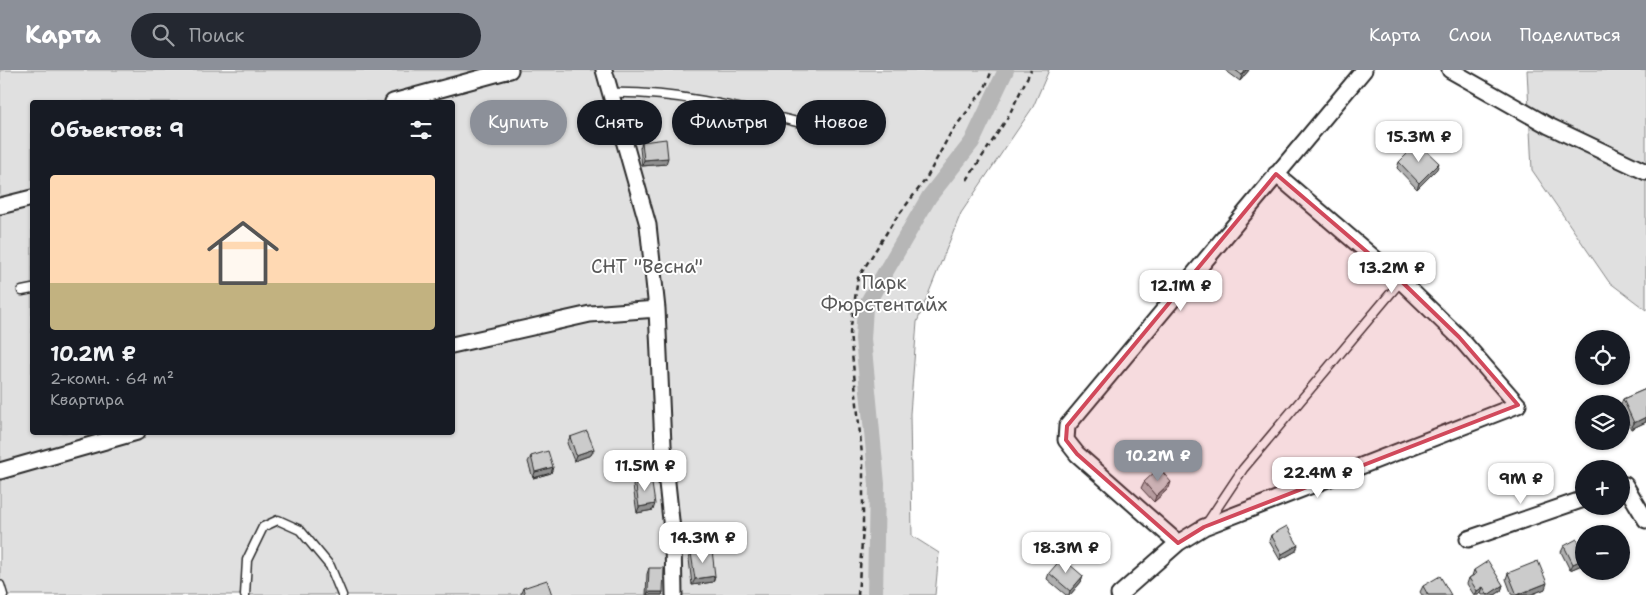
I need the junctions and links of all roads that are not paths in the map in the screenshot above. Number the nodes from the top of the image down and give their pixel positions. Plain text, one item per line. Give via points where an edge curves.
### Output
1 (510, 70) edge
2 (604, 70) edge
3 (1364, 70) edge
4 (1450, 70) edge
5 (1468, 76) edge
6 (610, 93) junction
7 (400, 100) edge
8 (796, 122) edge
9 (1646, 172) edge
10 (1276, 174) junction
11 (30, 198) edge
12 (0, 206) edge
13 (1401, 282) junction
14 (30, 289) edge
15 (22, 291) dead end
16 (657, 309) junction
17 (455, 344) edge
18 (127, 435) edge
19 (0, 472) edge
20 (1630, 493) edge
21 (1575, 502) edge
22 (1646, 520) edge
23 (1204, 527) junction
24 (1468, 539) dead end
25 (1178, 543) junction
26 (0, 585) edge
27 (3, 595) edge
28 (245, 595) edge
29 (342, 595) edge
30 (674, 595) edge
31 (1119, 595) edge

1 - 7 street
2 - 6 street
3 - 10 street
4 - 5 street
5 - 9 street via 1549,126
6 - 8 lane via 643,92 682,97
6 - 16 street via 648,225
10 - 13 street
10 - 25 street via 1067,426 1066,440 1077,454
11 - 12 street
13 - 23 lane via 1243,469
13 - 23 street via 1459,337 1518,405
14 - 15 lane
16 - 17 street via 590,314
16 - 30 street
18 - 19 street
20 - 22 street
21 - 24 street
23 - 25 street
25 - 31 street
26 - 27 lane
28 - 29 lane via 247,560 264,527 278,520 300,530 330,566

